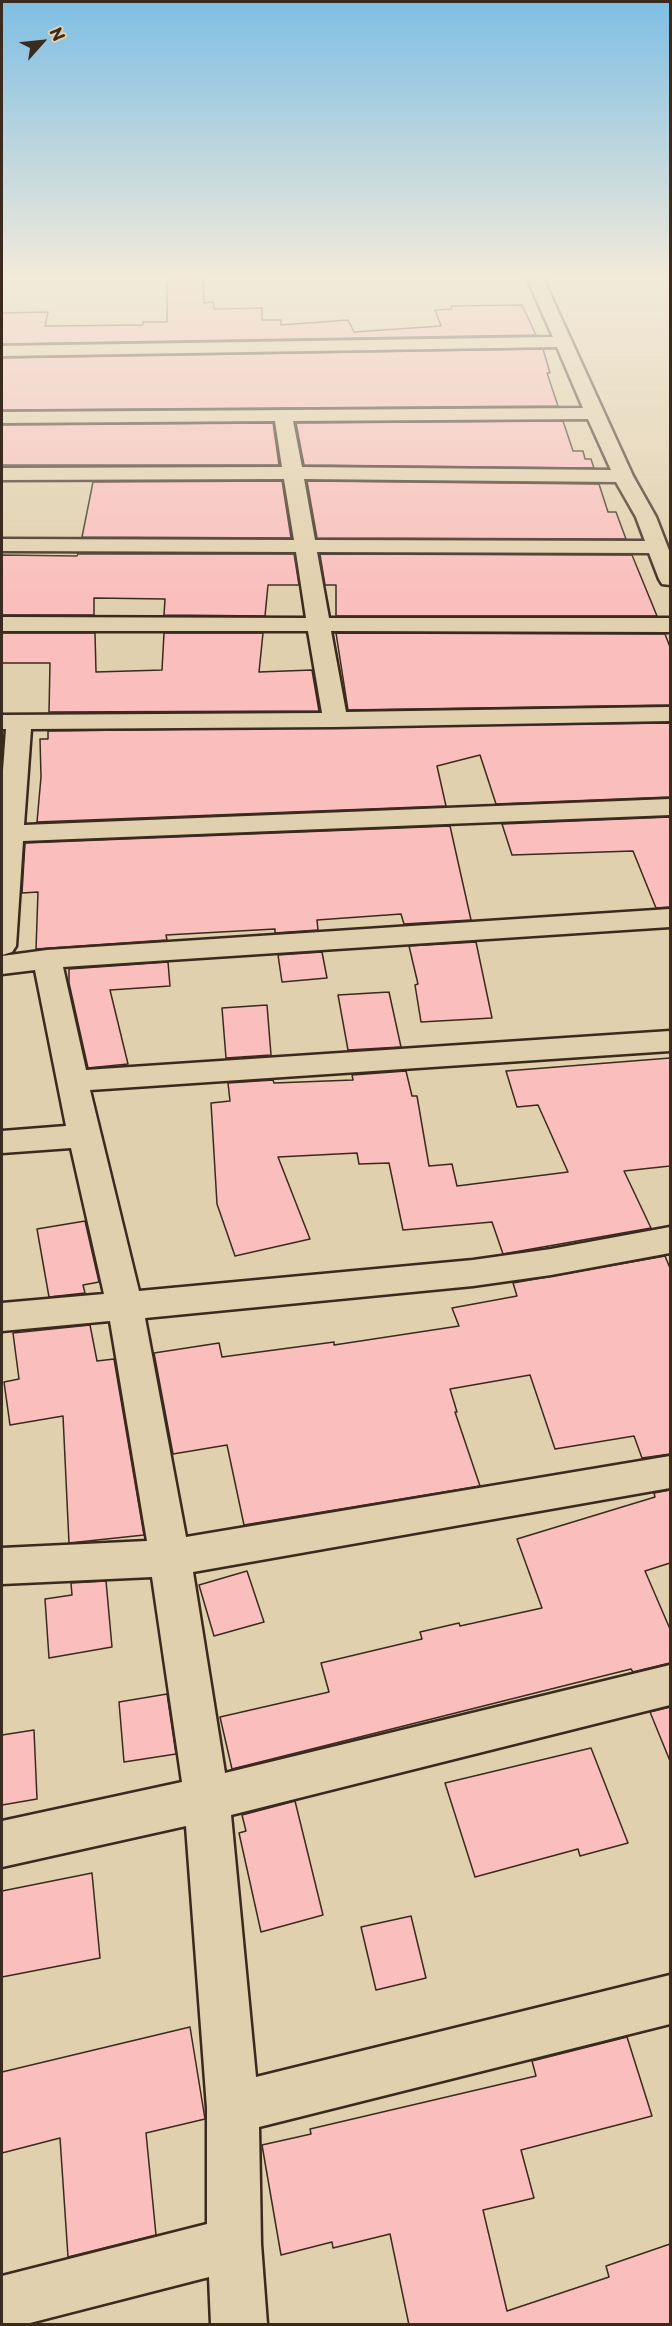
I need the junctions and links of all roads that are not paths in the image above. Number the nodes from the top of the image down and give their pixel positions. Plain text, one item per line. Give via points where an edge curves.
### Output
1 (582, 383) edge
2 (595, 413) junction
3 (283, 416) junction
4 (2, 417) edge
5 (293, 473) junction
6 (2, 474) edge
7 (623, 476) junction
8 (670, 516) edge
9 (646, 517) junction
10 (2, 545) edge
11 (305, 546) junction
12 (656, 547) junction
13 (670, 579) edge
14 (2, 624) edge
15 (319, 625) junction
16 (670, 625) edge
17 (670, 714) edge
18 (335, 720) junction
19 (10, 722) edge
20 (670, 807) edge
21 (6, 834) edge
22 (670, 918) edge
23 (2, 946) edge
24 (47, 959) junction
25 (2, 965) edge
26 (670, 1041) edge
27 (74, 1081) junction
28 (84, 1136) junction
29 (2, 1142) edge
30 (670, 1240) edge
31 (125, 1306) junction
32 (2, 1317) edge
33 (670, 1472) edge
34 (170, 1558) junction
35 (2, 1566) edge
36 (670, 1685) edge
37 (207, 1799) junction
38 (2, 1844) edge
39 (670, 2000) edge
40 (233, 2108) junction
41 (234, 2244) junction
42 (2, 2303) edge
43 (239, 2325) edge

1 - 2 street
2 - 3 street
2 - 7 street
3 - 4 street
3 - 5 street
5 - 6 street
5 - 7 street
5 - 11 street
7 - 9 street
8 - 9 street
9 - 12 street
10 - 11 street
11 - 12 street
11 - 15 street
12 - 13 street
14 - 15 street
15 - 16 street
15 - 18 street
17 - 18 street
18 - 19 street
19 - 21 street
20 - 21 street
21 - 23 street
22 - 24 street
24 - 25 street
24 - 27 street
26 - 27 street
27 - 28 street
28 - 29 street
28 - 31 street
30 - 31 street via 472,1273
31 - 32 street
31 - 34 street
33 - 34 street
34 - 35 street
34 - 37 street
36 - 37 street
37 - 38 street
37 - 40 street
39 - 40 street
40 - 41 street
41 - 42 street
41 - 43 street

